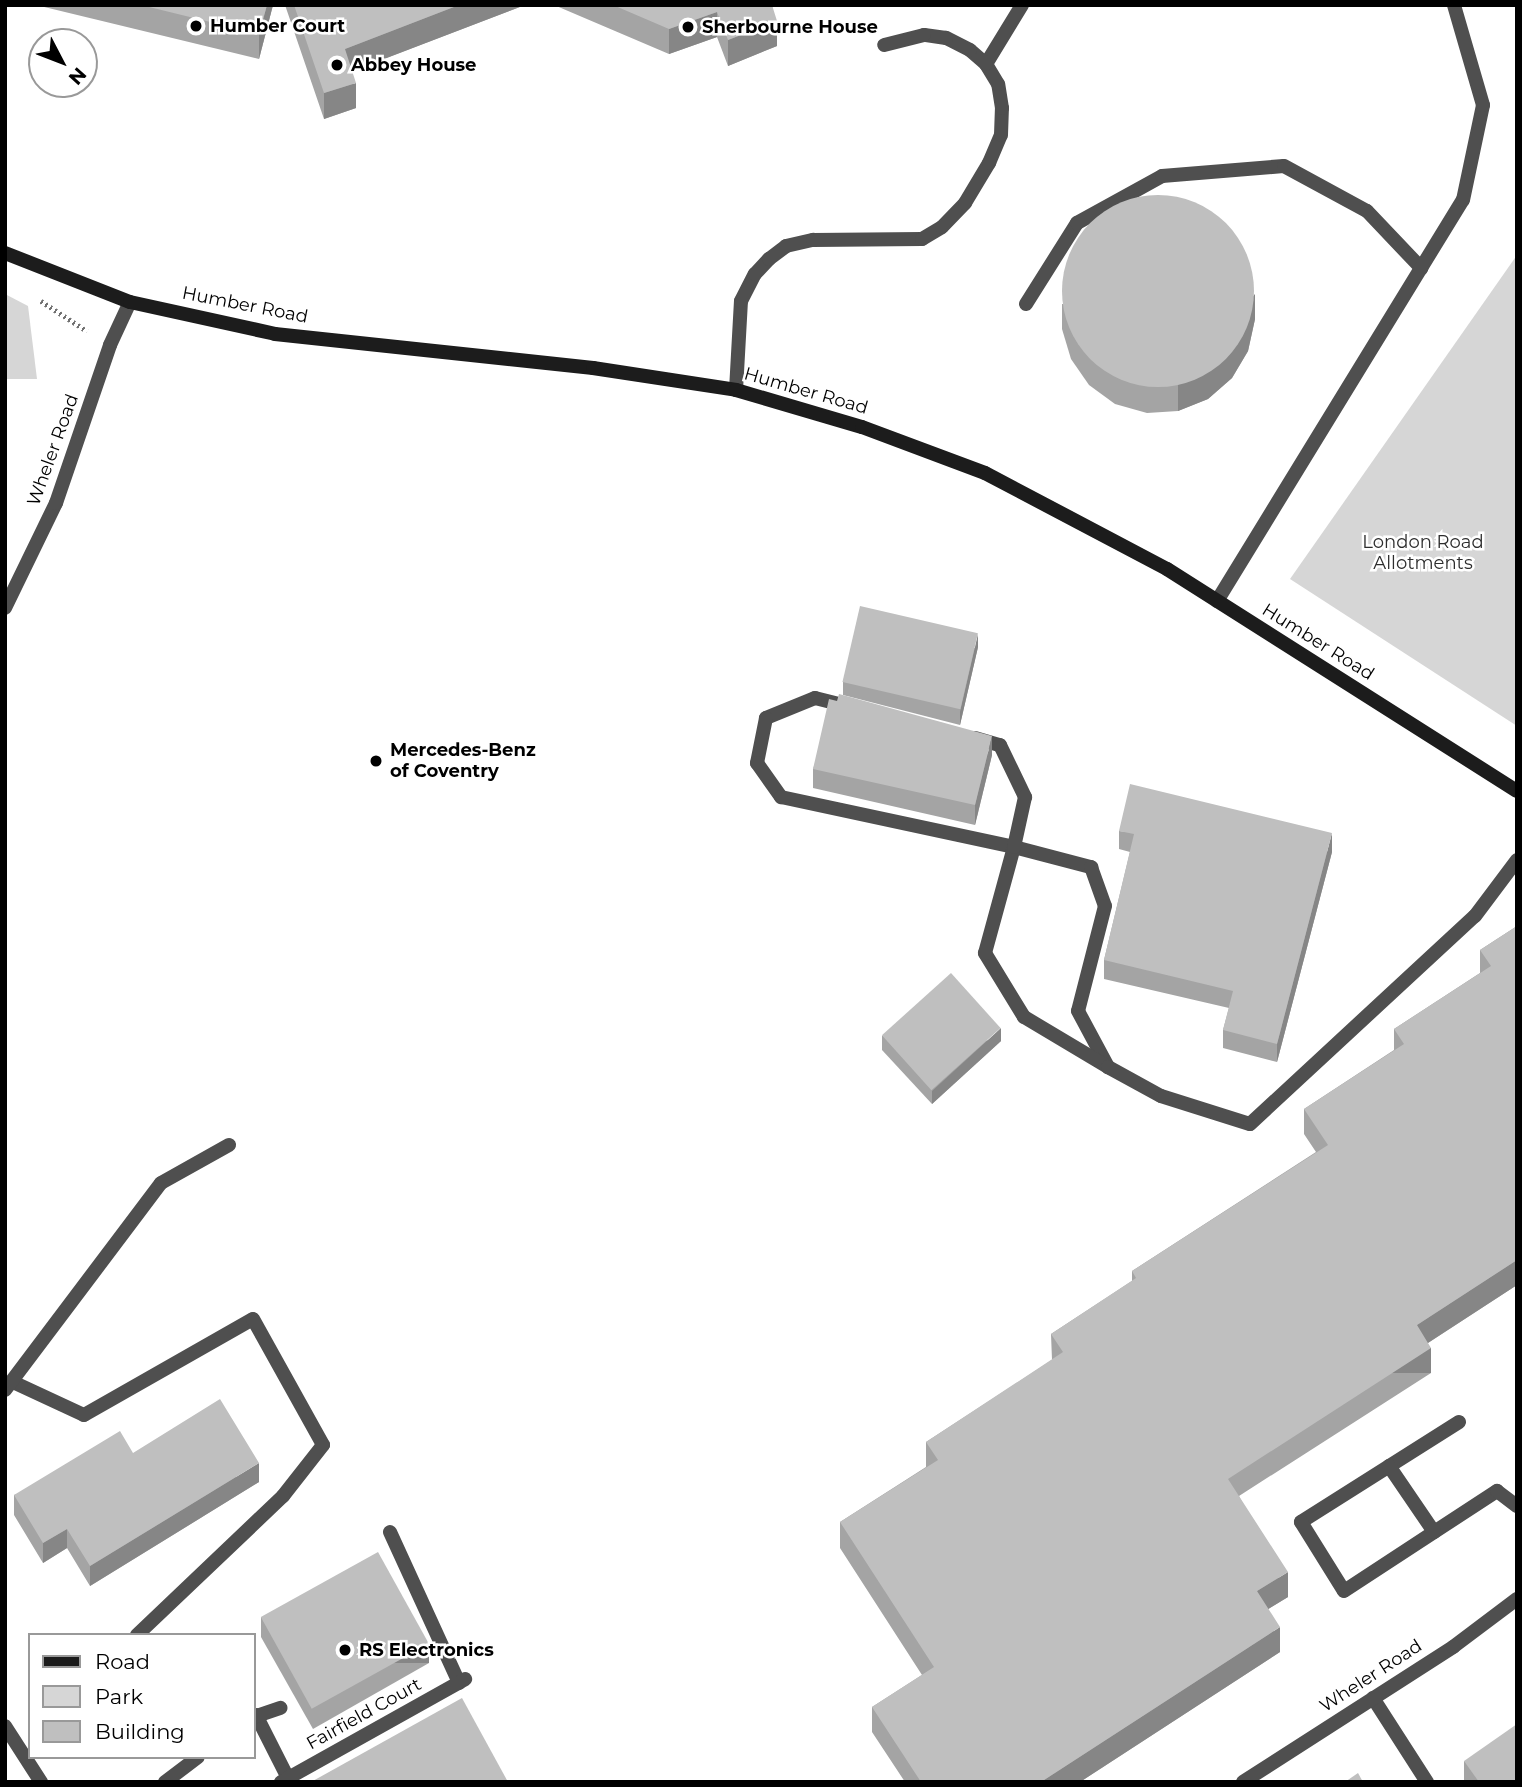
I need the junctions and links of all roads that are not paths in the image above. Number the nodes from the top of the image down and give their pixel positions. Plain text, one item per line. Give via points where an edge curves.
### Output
1 (1021, 5) edge
2 (1454, 5) edge
3 (884, 45) dead end
4 (986, 64) junction
5 (5, 253) edge
6 (1421, 268) junction
7 (130, 302) junction
8 (1026, 304) dead end
9 (736, 390) junction
10 (1217, 601) junction
11 (5, 608) edge
12 (868, 711) edge
13 (961, 735) edge
14 (1517, 791) edge
15 (1014, 847) junction
16 (1517, 860) edge
17 (1108, 1067) junction
18 (229, 1145) dead end
19 (10, 1386) edge
20 (1459, 1422) dead end
21 (1389, 1466) junction
22 (1517, 1506) edge
23 (390, 1532) dead end
24 (1434, 1532) junction
25 (1517, 1599) edge
26 (139, 1633) edge
27 (1373, 1698) junction
28 (280, 1708) dead end
29 (256, 1716) edge
30 (256, 1718) edge
31 (5, 1726) edge
32 (195, 1759) edge
33 (285, 1780) edge
34 (41, 1782) edge
35 (165, 1782) edge
36 (1243, 1782) edge
37 (1427, 1782) edge

1 - 4 street
2 - 6 street via 1483,105 1462,200
3 - 4 street via 924,35 946,38
4 - 9 street via 998,84 1001,135 965,203 942,227 922,239 813,240 786,246 769,259 741,301
5 - 7 main road, Humber Road
6 - 8 street via 1367,211 1284,166 1162,176 1077,223
6 - 10 street
7 - 9 main road, Humber Road via 275,334 593,368
7 - 11 street, Wheler Road via 110,345 57,503
9 - 10 main road, Humber Road via 862,426 985,473 1167,569
10 - 14 main road, Humber Road
12 - 15 street via 815,698 766,718 757,764 781,797
13 - 15 street via 1000,745 1025,797
15 - 17 street via 985,953 1024,1017
15 - 17 street via 1091,867 1105,906 1078,1011
16 - 17 street via 1475,916 1250,1124 1161,1096
18 - 19 street via 161,1183
19 - 26 street via 84,1415 253,1319 323,1446 283,1496
20 - 21 street
21 - 24 street
21 - 24 street via 1301,1522 1344,1591
22 - 24 street via 1497,1490
23 - 33 street, Fairfield Court via 462,1681
25 - 27 street, Wheler Road
27 - 36 street, Wheler Road
27 - 37 street
28 - 29 street
30 - 33 street
31 - 34 street
32 - 35 street

